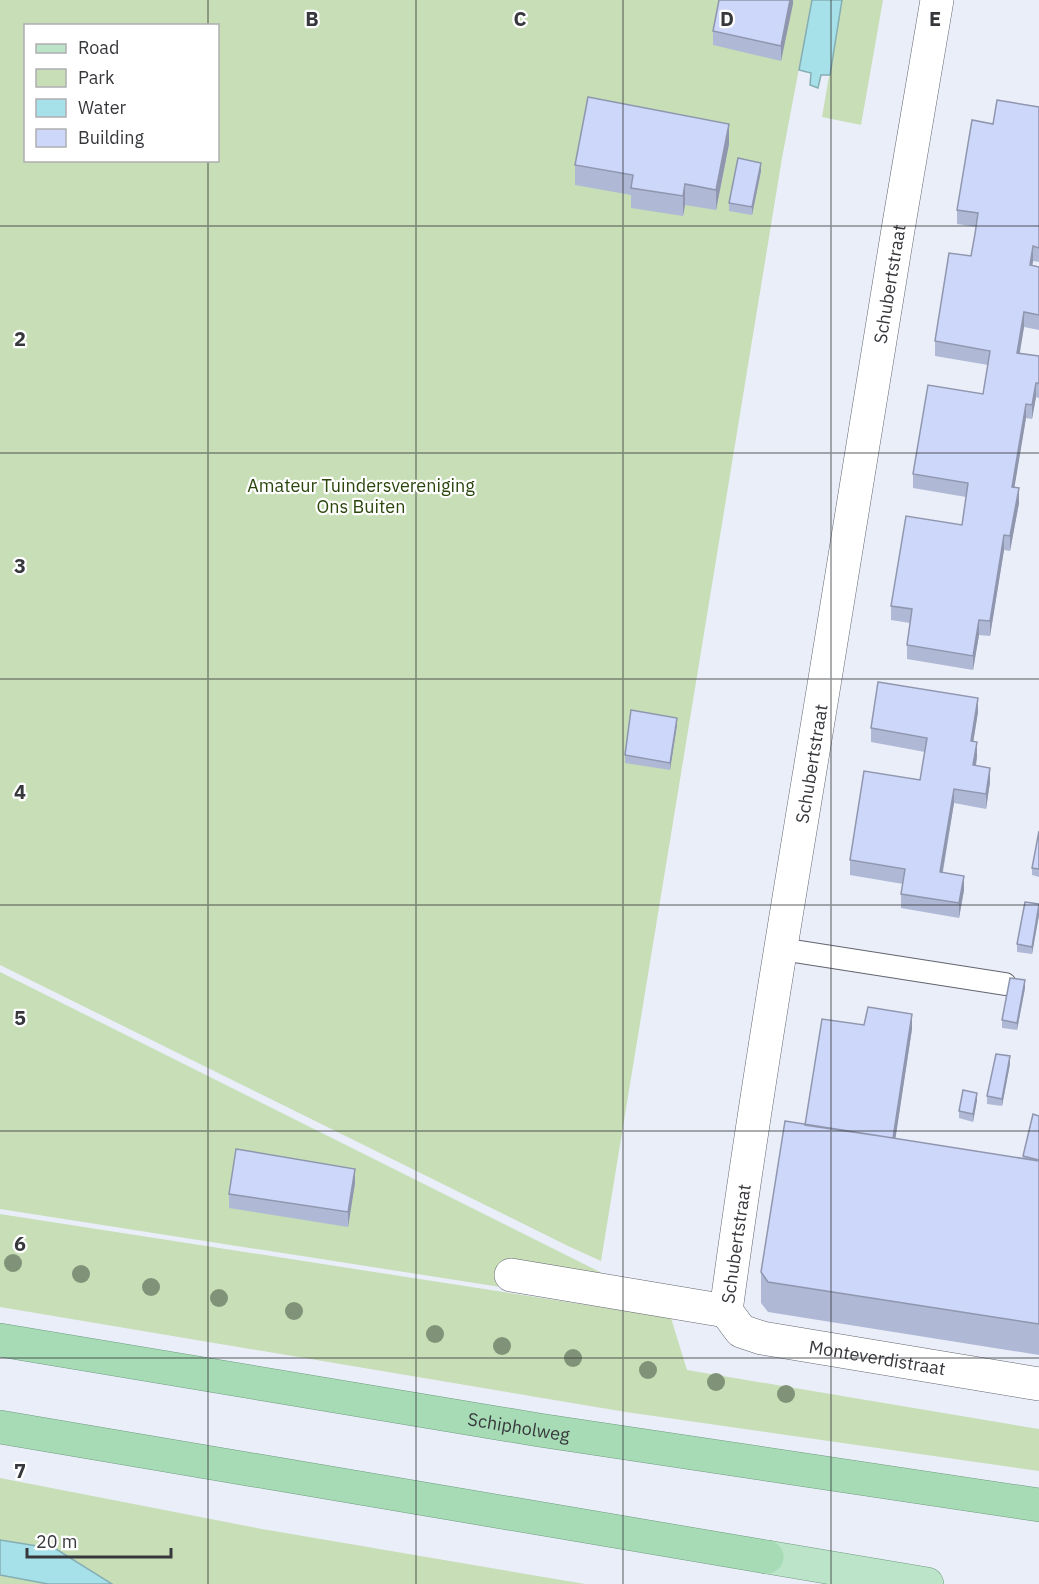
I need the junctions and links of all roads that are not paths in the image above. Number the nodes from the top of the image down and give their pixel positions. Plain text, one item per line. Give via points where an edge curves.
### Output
1 (937, 0) edge
2 (781, 949) junction
3 (1005, 984) dead end
4 (511, 1275) dead end
5 (726, 1311) junction
6 (0, 1340) edge
7 (1039, 1384) edge
8 (0, 1427) edge
9 (1039, 1505) edge
10 (767, 1557) joint
11 (923, 1584) edge

1 - 2 street, Schubertstraat
2 - 3 lane
2 - 5 street, Schubertstraat
4 - 5 street, Schubertstraat
5 - 7 street, Monteverdistraat via 741,1331 762,1338
6 - 9 highway, Schipholweg via 539,1430
8 - 10 highway
10 - 11 main road

